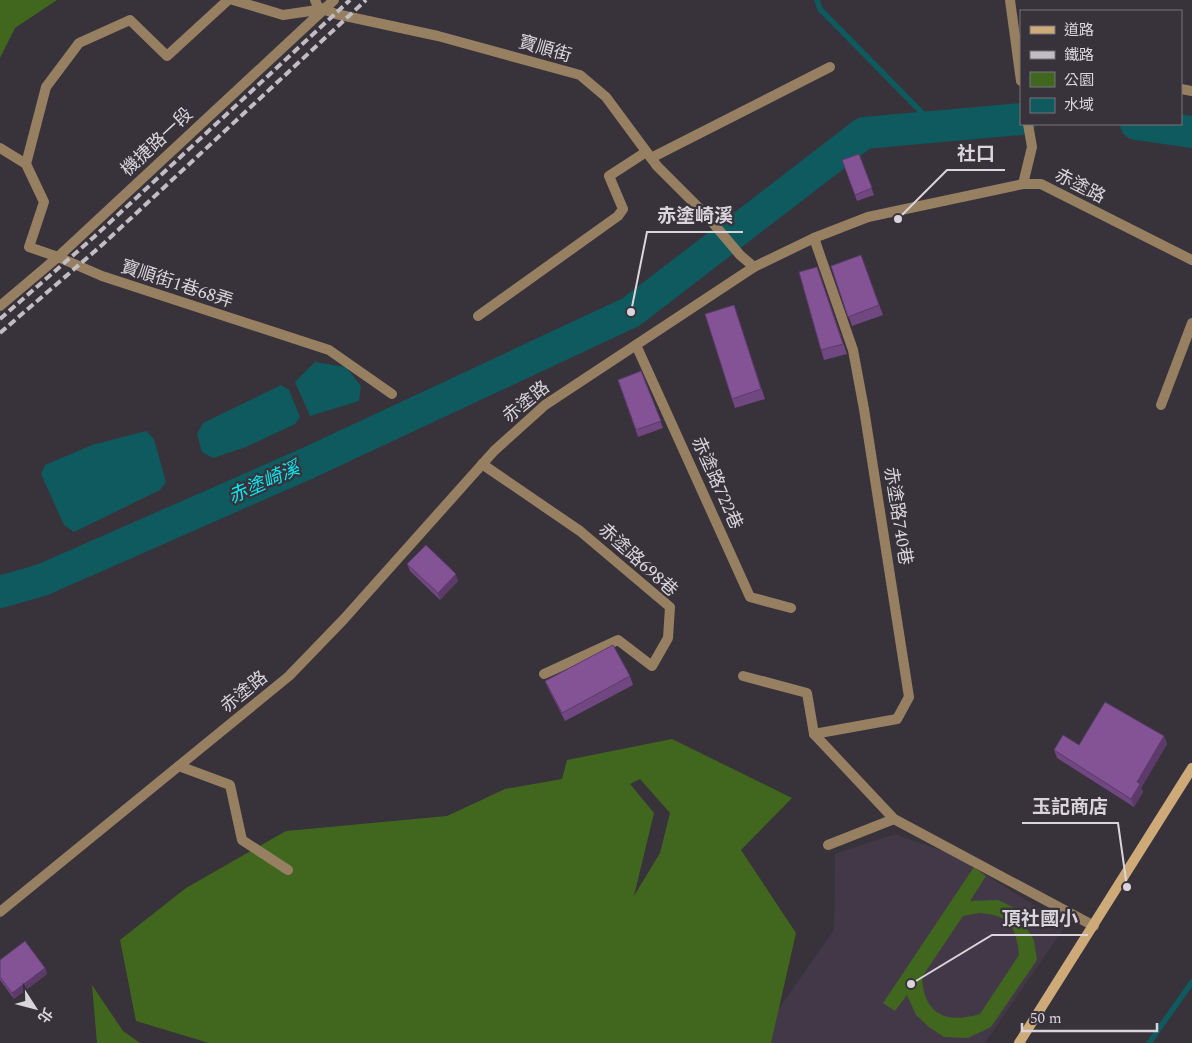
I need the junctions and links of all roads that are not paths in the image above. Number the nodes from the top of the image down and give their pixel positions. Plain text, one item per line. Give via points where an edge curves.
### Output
1 (228, 0) edge
2 (233, 0) edge
3 (315, 0) edge
4 (334, 0) edge
5 (1010, 0) edge
6 (324, 9) junction
7 (830, 68) dead end
8 (1020, 74) edge
9 (1028, 125) edge
10 (0, 148) edge
11 (648, 155) junction
12 (26, 164) junction
13 (1023, 184) junction
14 (814, 238) junction
15 (58, 256) junction
16 (1192, 260) edge
17 (754, 267) junction
18 (0, 306) edge
19 (478, 316) dead end
20 (1192, 323) edge
21 (636, 345) junction
22 (392, 394) dead end
23 (1161, 405) dead end
24 (482, 464) junction
25 (791, 608) dead end
26 (544, 674) dead end
27 (744, 676) dead end
28 (814, 734) junction
29 (179, 766) junction
30 (1192, 768) edge
31 (894, 819) junction
32 (828, 845) dead end
33 (288, 870) dead end
34 (0, 912) edge
35 (1094, 926) junction
36 (1019, 1043) edge

1 - 12 street via 167,56 130,20 79,43 46,87
2 - 6 street via 283,15
3 - 6 street, 寶順街 via 318,7
4 - 6 street, 機捷路一段
5 - 8 street
6 - 11 street, 寶順街 via 580,75 606,96
6 - 15 street, 機捷路一段
7 - 11 street
9 - 13 street via 1032,148
10 - 12 street
11 - 17 street, 寶順街 via 740,256
11 - 19 street via 609,176 623,209 618,216
12 - 15 street, 寶順街1巷68弄 via 44,202 29,247
13 - 14 street, 赤塗路 via 868,217
13 - 16 street, 赤塗路 via 1041,184
14 - 17 street, 赤塗路
14 - 28 street, 赤塗路740巷 via 853,350 909,697 897,719
15 - 18 street, 機捷路一段
15 - 22 street, 寶順街1巷68弄 via 102,276 329,350
17 - 21 street, 赤塗路
20 - 23 street
21 - 24 street, 赤塗路 via 545,405
21 - 25 street, 赤塗路722巷 via 750,597
24 - 26 street, 赤塗路698巷 via 580,531 670,607 668,638 652,666 618,640
24 - 29 street, 赤塗路 via 289,676
27 - 28 street via 807,693
28 - 31 street
29 - 33 street via 230,785 242,840
29 - 34 street, 赤塗路
30 - 35 main road
31 - 32 street
31 - 35 street
35 - 36 main road

